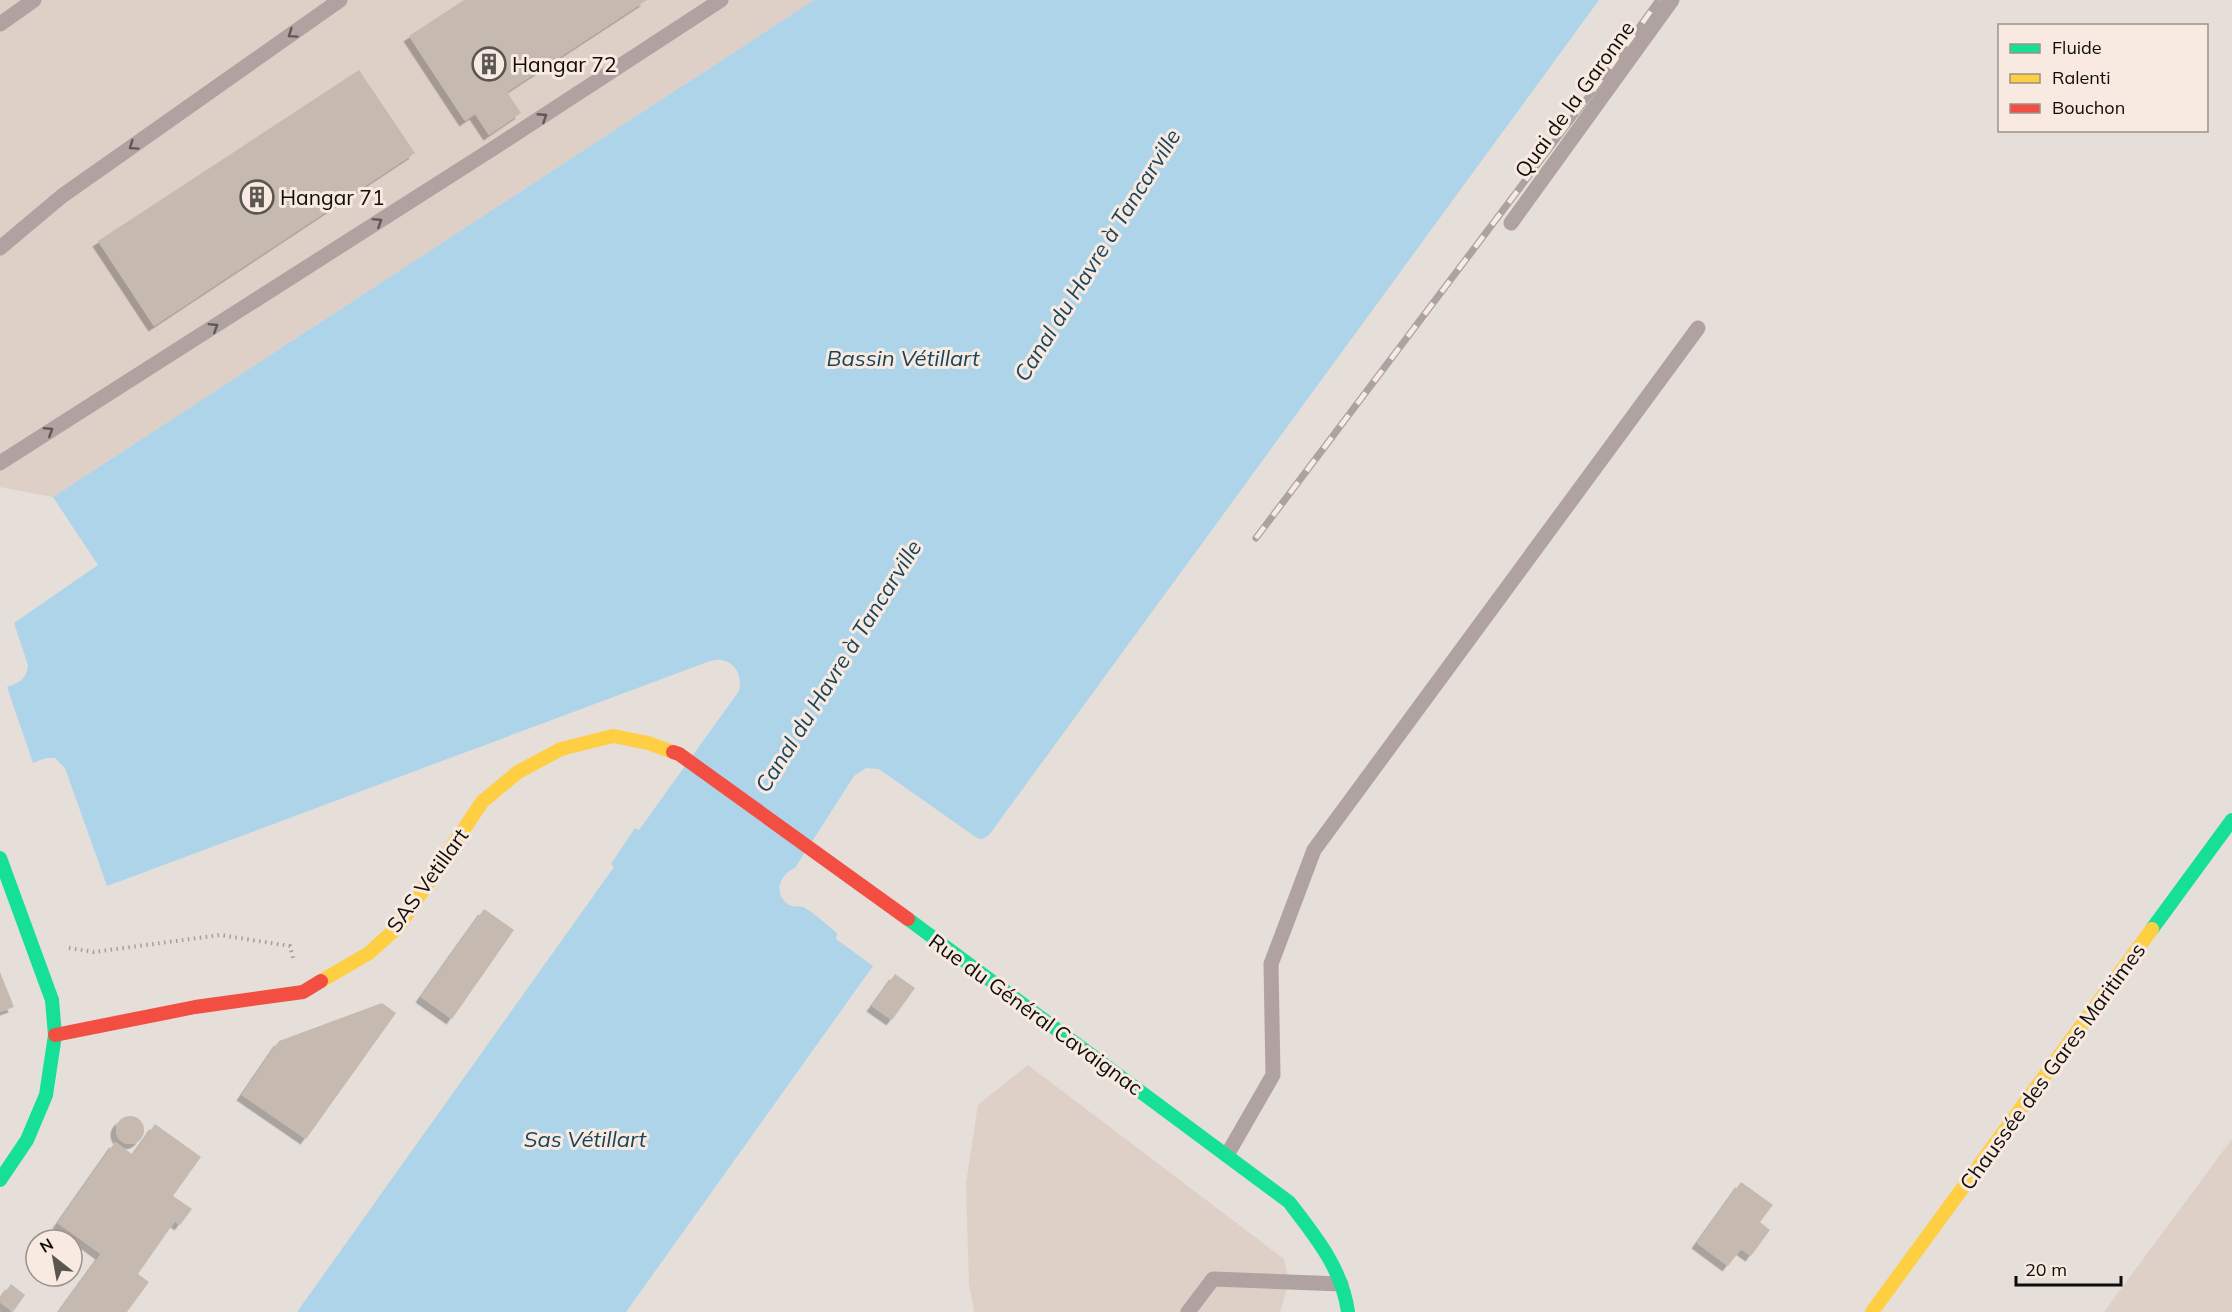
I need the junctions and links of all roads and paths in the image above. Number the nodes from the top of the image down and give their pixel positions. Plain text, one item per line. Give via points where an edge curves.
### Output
1 (34, 0) edge
2 (340, 0) edge
3 (721, 0) edge
4 (1672, 0) edge
5 (0, 24) edge
6 (1510, 223) dead end
7 (0, 248) edge
8 (1698, 328) dead end
9 (0, 463) edge
10 (679, 754) joint
11 (2232, 820) edge
12 (0, 858) edge
13 (63, 940) dead end
14 (303, 992) junction
15 (55, 1035) junction
16 (1227, 1155) junction
17 (0, 1180) edge
18 (1341, 1284) junction
19 (1188, 1312) edge
20 (1348, 1312) edge
21 (1872, 1312) edge

1 - 5 lane
2 -> 7 lane via 62,196
9 -> 3 lane
4 - 6 lane, Quai de la Garonne
8 - 16 lane via 1314,850 1271,964 1274,1075
10 - 14 street, SAS Vetillart via 613,736 561,749 518,772 482,802 399,926 369,953
10 - 16 street, Rue du Général Cavaignac
11 - 21 street, Chaussée des Gares Maritimes
12 - 15 street via 51,1000
13 - 14 path via 69,948 94,952 220,935 290,946
14 - 15 street, SAS Vetillart via 195,1007
15 - 17 street via 46,1095 27,1140
16 - 18 street, Rue du Général Cavaignac via 1289,1202 1330,1257
18 - 19 lane via 1213,1279
18 - 20 street, Rue du Général Cavaignac

